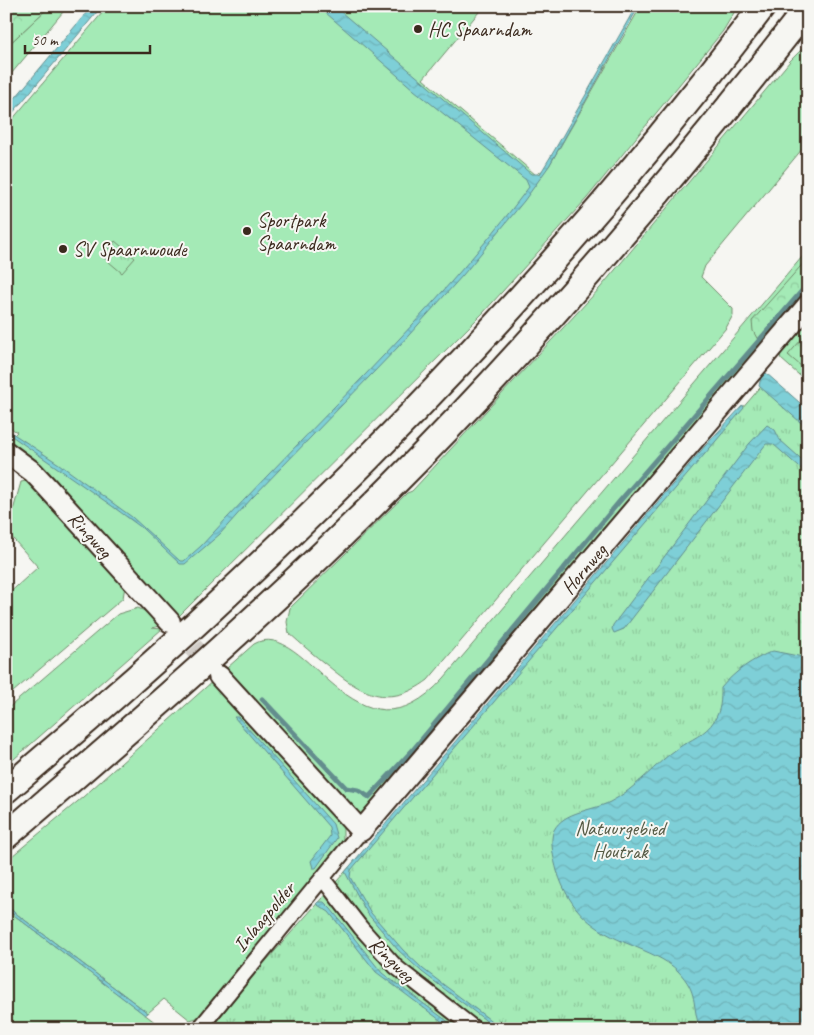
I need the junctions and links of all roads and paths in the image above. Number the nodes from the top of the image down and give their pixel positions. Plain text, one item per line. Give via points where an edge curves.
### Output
1 (763, 6) edge
2 (808, 7) edge
3 (808, 305) edge
4 (6, 452) edge
5 (170, 622) tunnel mouth
6 (219, 676) tunnel mouth
7 (6, 790) edge
8 (361, 832) junction
9 (6, 836) edge
10 (322, 878) junction
11 (199, 1029) edge
12 (474, 1029) edge

1 - 7 highway via 716,68 554,261 385,441 222,600
2 - 9 highway via 574,293 389,488 226,645
3 - 8 street, Hornweg
4 - 5 street, Ringweg via 33,472
6 - 8 street
8 - 10 street, Inlaagpolder
10 - 11 street, Inlaagpolder
10 - 12 street, Ringweg via 360,928 396,967

